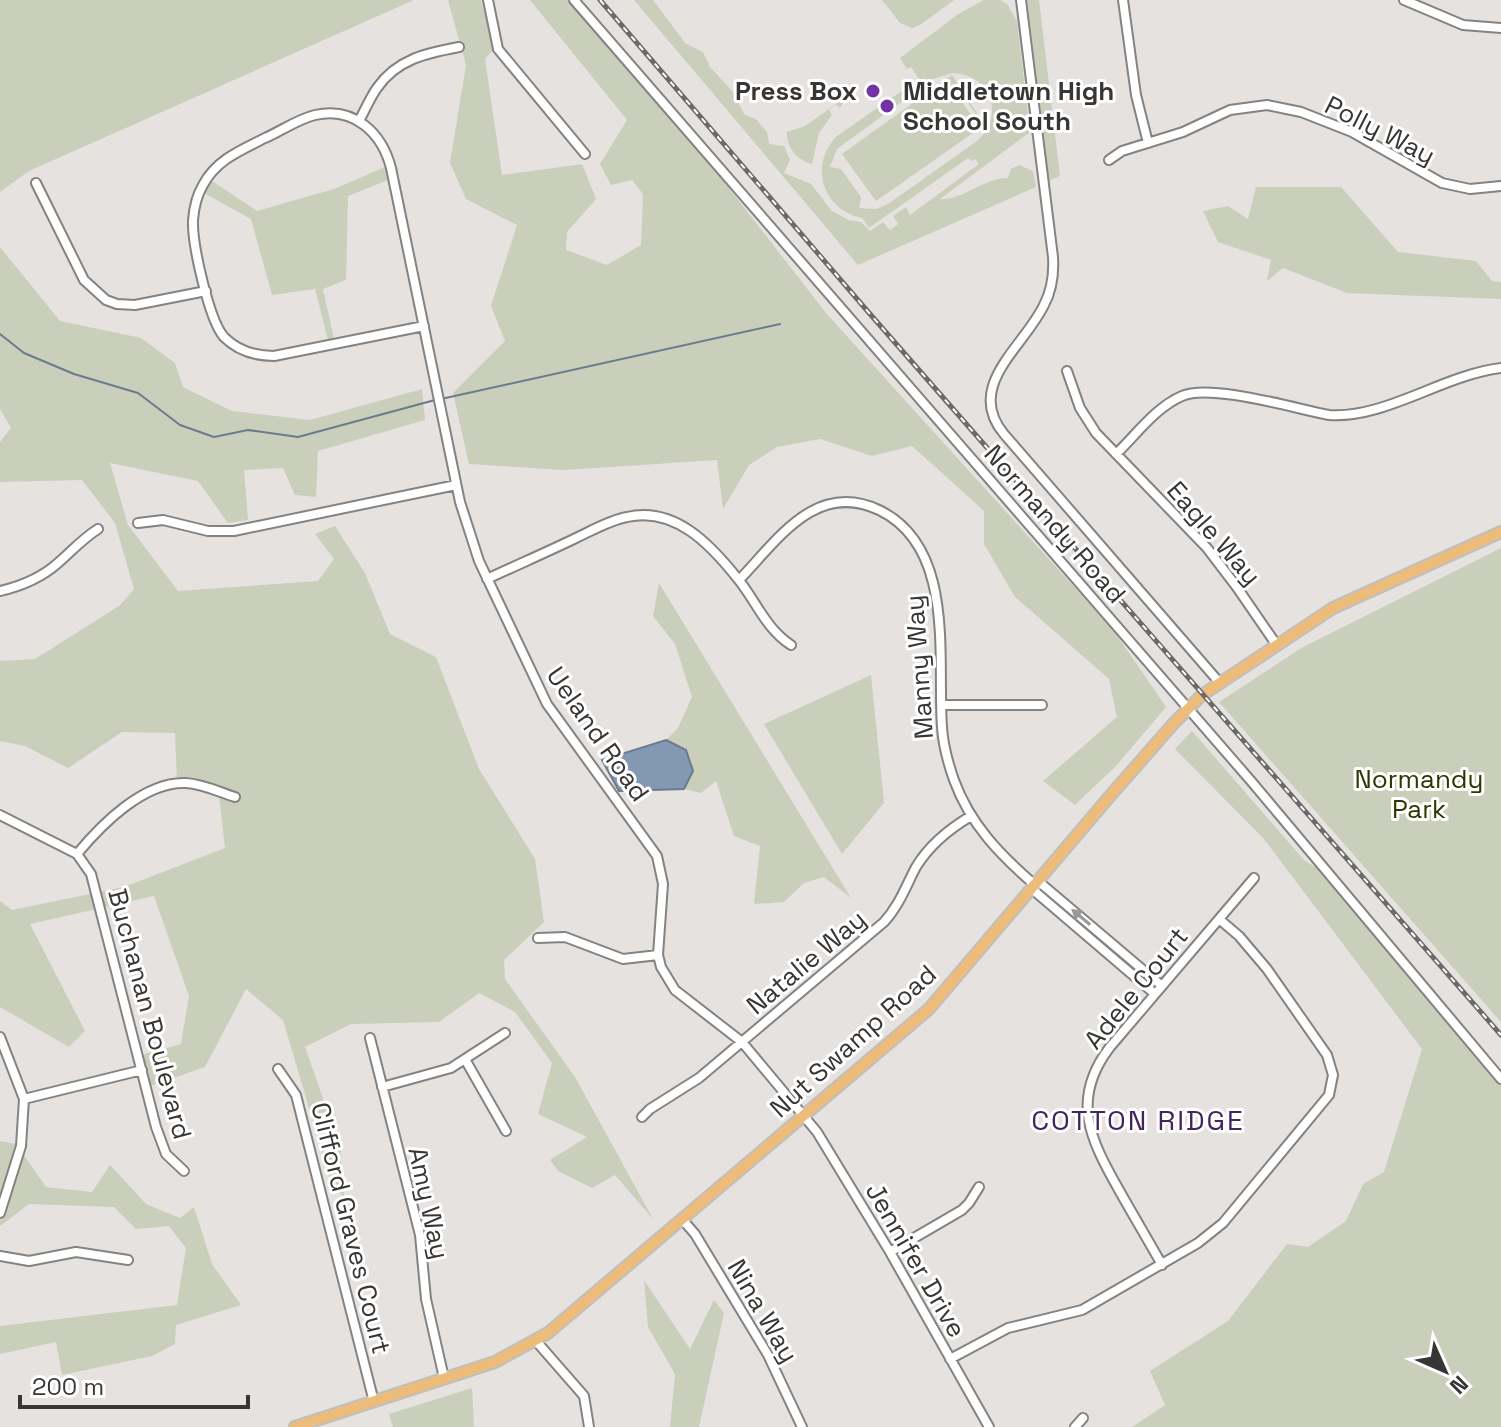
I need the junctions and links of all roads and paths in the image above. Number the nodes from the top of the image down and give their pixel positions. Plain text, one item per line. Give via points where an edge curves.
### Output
1 (488, 0) edge
2 (574, 0) edge
3 (1021, 0) edge
4 (1123, 0) edge
5 (1404, 0) edge
6 (1501, 28) edge
7 (459, 47) dead end
8 (359, 121) junction
9 (1148, 143) junction
10 (585, 154) dead end
11 (1109, 160) dead end
12 (36, 183) dead end
13 (1501, 186) edge
14 (206, 291) junction
15 (424, 326) junction
16 (1501, 368) edge
17 (1067, 371) dead end
18 (1116, 454) junction
19 (456, 485) junction
20 (138, 523) dead end
21 (98, 529) dead end
22 (1501, 532) edge
23 (487, 579) junction
24 (739, 580) junction
25 (0, 591) edge
26 (1276, 644) junction
27 (791, 645) dead end
28 (1219, 682) junction
29 (941, 705) junction
30 (1042, 705) dead end
31 (1188, 708) junction
32 (235, 797) dead end
33 (0, 815) edge
34 (971, 816) junction
35 (77, 854) junction
36 (1254, 878) dead end
37 (1035, 885) junction
38 (1219, 919) junction
39 (1102, 935) junction
40 (538, 938) dead end
41 (1096, 944) junction
42 (658, 955) junction
43 (1162, 986) junction
44 (1155, 994) junction
45 (505, 1033) dead end
46 (0, 1037) edge
47 (370, 1038) dead end
48 (742, 1042) junction
49 (466, 1061) junction
50 (278, 1069) dead end
51 (142, 1070) junction
52 (1501, 1079) edge
53 (382, 1087) junction
54 (24, 1099) junction
55 (804, 1115) junction
56 (642, 1117) dead end
57 (506, 1131) dead end
58 (184, 1171) dead end
59 (979, 1187) dead end
60 (0, 1213) edge
61 (682, 1219) junction
62 (890, 1252) junction
63 (0, 1256) edge
64 (128, 1260) dead end
65 (1162, 1265) junction
66 (536, 1341) junction
67 (950, 1359) junction
68 (444, 1378) junction
69 (374, 1402) junction
70 (1083, 1418) dead end
71 (303, 1426) edge
72 (589, 1427) edge
73 (802, 1427) edge
74 (989, 1427) edge
75 (1075, 1427) edge

1 - 10 street via 498,49
2 - 31 street, Normandy Road
3 - 28 street via 1053,271 1044,307 994,380 992,415
4 - 9 street
5 - 6 street via 1463,25
7 - 8 street via 423,54 398,66
8 - 14 street via 340,115 310,117 215,168 200,190 193,220
8 - 15 street, Ueland Road via 387,153
9 - 11 street, Polly Way
9 - 13 street, Polly Way via 1237,108 1278,106 1352,132 1442,183 1470,189
12 - 14 street via 84,280 97,294 113,303 135,305
14 - 15 street via 219,330 232,344 255,355 274,356
15 - 19 street, Ueland Road
16 - 18 street via 1461,375 1358,414 1329,415 1191,392 1166,405
17 - 18 street, Eagle Way via 1083,415
18 - 26 street, Eagle Way via 1207,548
19 - 20 street via 234,531 163,520
19 - 23 street, Ueland Road
21 - 25 street via 51,569
22 - 26 main road, Nut Swamp Road via 1333,608
23 - 24 street via 615,520 653,515 686,527
23 - 42 street, Ueland Road via 547,704 657,856 663,884
24 - 27 street via 771,629
24 - 29 street, Manny Way via 810,511 846,503 884,513 910,537 934,584 940,614
26 - 28 main road, Nut Swamp Road
28 - 31 main road, Nut Swamp Road
29 - 30 street
29 - 34 street, Manny Way via 949,762
31 - 37 main road, Nut Swamp Road
31 - 52 street, Normandy Road
32 - 35 street via 186,783 166,786 119,811
33 - 35 street
34 - 37 street, Manny Way via 995,849
34 - 48 street, Natalie Way via 928,850 884,922
35 - 51 street, Buchanan Boulevard via 95,883
36 - 38 street, Adele Court
39 -> 37 street
37 - 41 street
37 - 55 main road, Nut Swamp Road via 929,1009
38 - 43 street, Adele Court
38 - 65 street via 1247,944 1287,996 1327,1055 1333,1083 1322,1105 1223,1223
39 - 41 street
39 - 43 street
40 - 42 street via 565,937 623,959
41 - 44 street
42 - 48 street via 680,995
43 - 44 street, Adele Court
44 - 65 street, Adele Court via 1100,1062 1090,1083 1087,1113 1097,1152
45 - 49 street
46 - 54 street
47 - 53 street, Amy Way
48 - 55 street
48 - 56 street, Natalie Way via 688,1088
49 - 53 street
49 - 57 street
50 - 69 street, Clifford Graves Court via 296,1095
51 - 54 street
51 - 58 street, Buchanan Boulevard via 162,1146
53 - 68 street, Amy Way via 420,1235 426,1299
54 - 60 street via 21,1146
55 - 61 main road, Nut Swamp Road
55 - 62 street, Jennifer Drive
59 - 62 street via 962,1210
61 - 66 main road, Nut Swamp Road
61 - 73 street, Nina Way via 768,1355
62 - 67 street, Jennifer Drive
63 - 64 street via 29,1261 76,1252
65 - 67 street via 1082,1310 1008,1328
66 - 68 main road, Nut Swamp Road via 495,1362
66 - 72 street via 584,1396
67 - 74 street, Jennifer Drive
68 - 69 main road, Nut Swamp Road
69 - 71 main road, Nut Swamp Road
70 - 75 street

